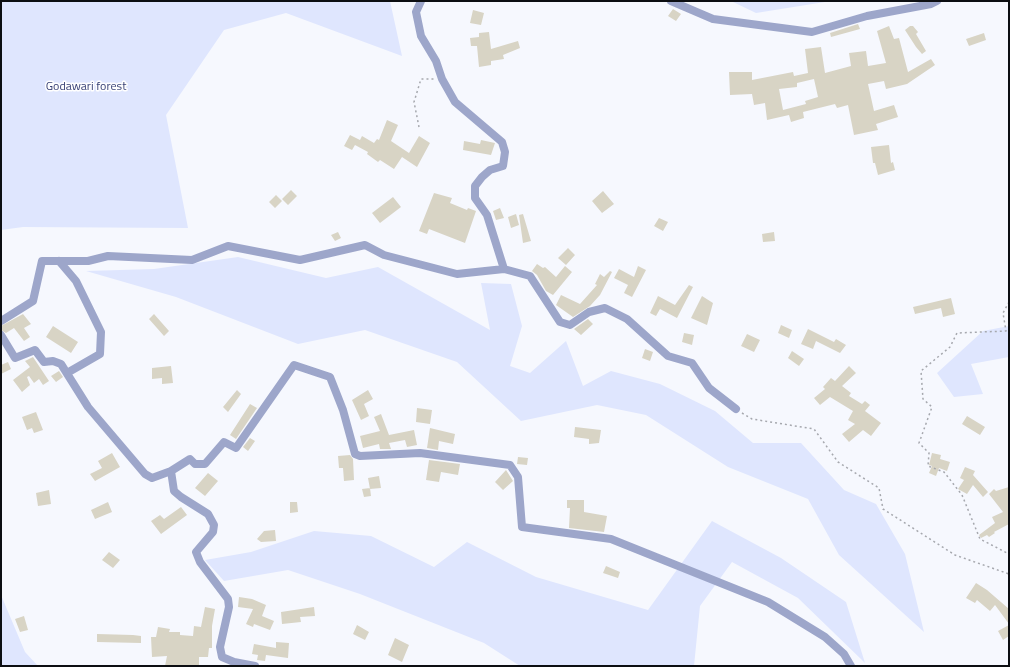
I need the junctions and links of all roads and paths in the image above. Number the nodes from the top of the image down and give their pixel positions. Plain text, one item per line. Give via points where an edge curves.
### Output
1 (421, 1) edge
2 (671, 1) edge
3 (937, 1) edge
4 (442, 79) junction
5 (418, 127) dead end
6 (59, 261) junction
7 (504, 269) junction
8 (1009, 302) edge
9 (1, 321) edge
10 (1, 335) edge
11 (67, 373) junction
12 (736, 409) joint
13 (171, 471) junction
14 (1009, 554) edge
15 (1009, 574) edge
16 (255, 666) edge
17 (851, 666) edge

1 - 4 street via 416,12 422,36 436,61
2 - 3 street via 713,19 812,32 867,16
4 - 5 path via 420,79 414,102
4 - 7 street via 454,102 502,142 505,152 503,166 490,170 482,177 475,186 475,198 487,215
6 - 7 street via 88,261 108,256 192,260 228,246 300,260 365,244 384,255 457,274
6 - 9 street via 42,261 33,301
6 - 11 street via 76,281 101,332 100,354
7 - 12 street via 530,276 560,322 570,324 588,312 605,308 628,319 668,356 692,363 710,388
8 - 14 path via 1003,313 1006,331 957,333 950,347 921,371 923,399 932,407 919,443 929,453 928,466 944,472 962,495 980,539
10 - 11 street via 15,358 35,350 44,362 53,361 61,364
11 - 13 street via 88,407 144,474 152,478
12 - 15 path via 752,420 814,429 838,462 879,488 883,509 955,555
13 - 16 street via 174,491 208,514 214,525 213,532 196,552 200,562 228,599 229,607 220,647 222,657
13 - 17 street via 190,459 195,464 205,464 224,442 236,448 294,365 330,377 343,410 355,454 360,456 420,453 510,465 518,477 522,527 611,539 768,602 825,637 844,654

